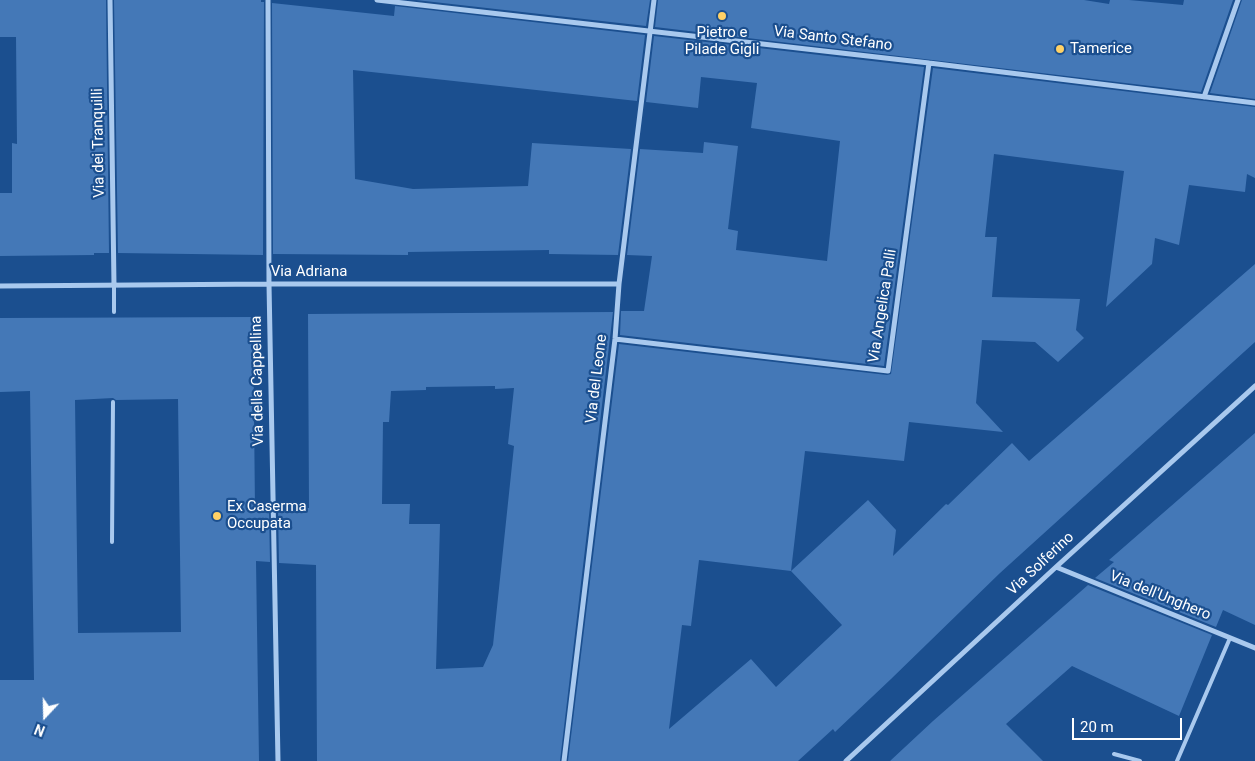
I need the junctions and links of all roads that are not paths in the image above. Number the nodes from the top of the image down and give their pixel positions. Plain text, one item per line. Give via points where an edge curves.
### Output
1 (110, 0) edge
2 (268, 0) edge
3 (377, 0) edge
4 (654, 0) edge
5 (1238, 0) edge
6 (651, 30) junction
7 (929, 63) junction
8 (1204, 96) junction
9 (1255, 103) edge
10 (269, 284) junction
11 (619, 284) junction
12 (114, 285) junction
13 (0, 286) edge
14 (114, 312) dead end
15 (615, 339) junction
16 (1255, 386) edge
17 (113, 402) dead end
18 (112, 542) dead end
19 (1056, 567) junction
20 (1230, 638) junction
21 (1255, 648) edge
22 (1114, 754) dead end
23 (278, 761) edge
24 (564, 761) edge
25 (846, 761) edge
26 (1140, 761) edge
27 (1177, 761) edge

1 - 12 street, Via dei Tranquilli
2 - 10 street, Via della Cappellina
3 - 6 street, Via Santo Stefano
4 - 6 street, Via del Leone
5 - 8 street
6 - 7 street, Via Santo Stefano
6 - 11 street, Via del Leone
7 - 8 street, Via Santo Stefano
7 - 15 street, Via Angelica Palli via 888,371
8 - 9 street, Via Santo Stefano
10 - 11 street, Via Adriana
10 - 12 street, Via Adriana
10 - 23 street, Via della Cappellina
11 - 15 street, Via del Leone
12 - 13 street, Via Adriana
12 - 14 lane
15 - 24 street, Via del Leone
16 - 19 street, Via Solferino
17 - 18 lane
19 - 20 street, Via dell'Unghero
19 - 25 street, Via Solferino
20 - 21 street, Via dell'Unghero
20 - 27 lane
22 - 26 lane

